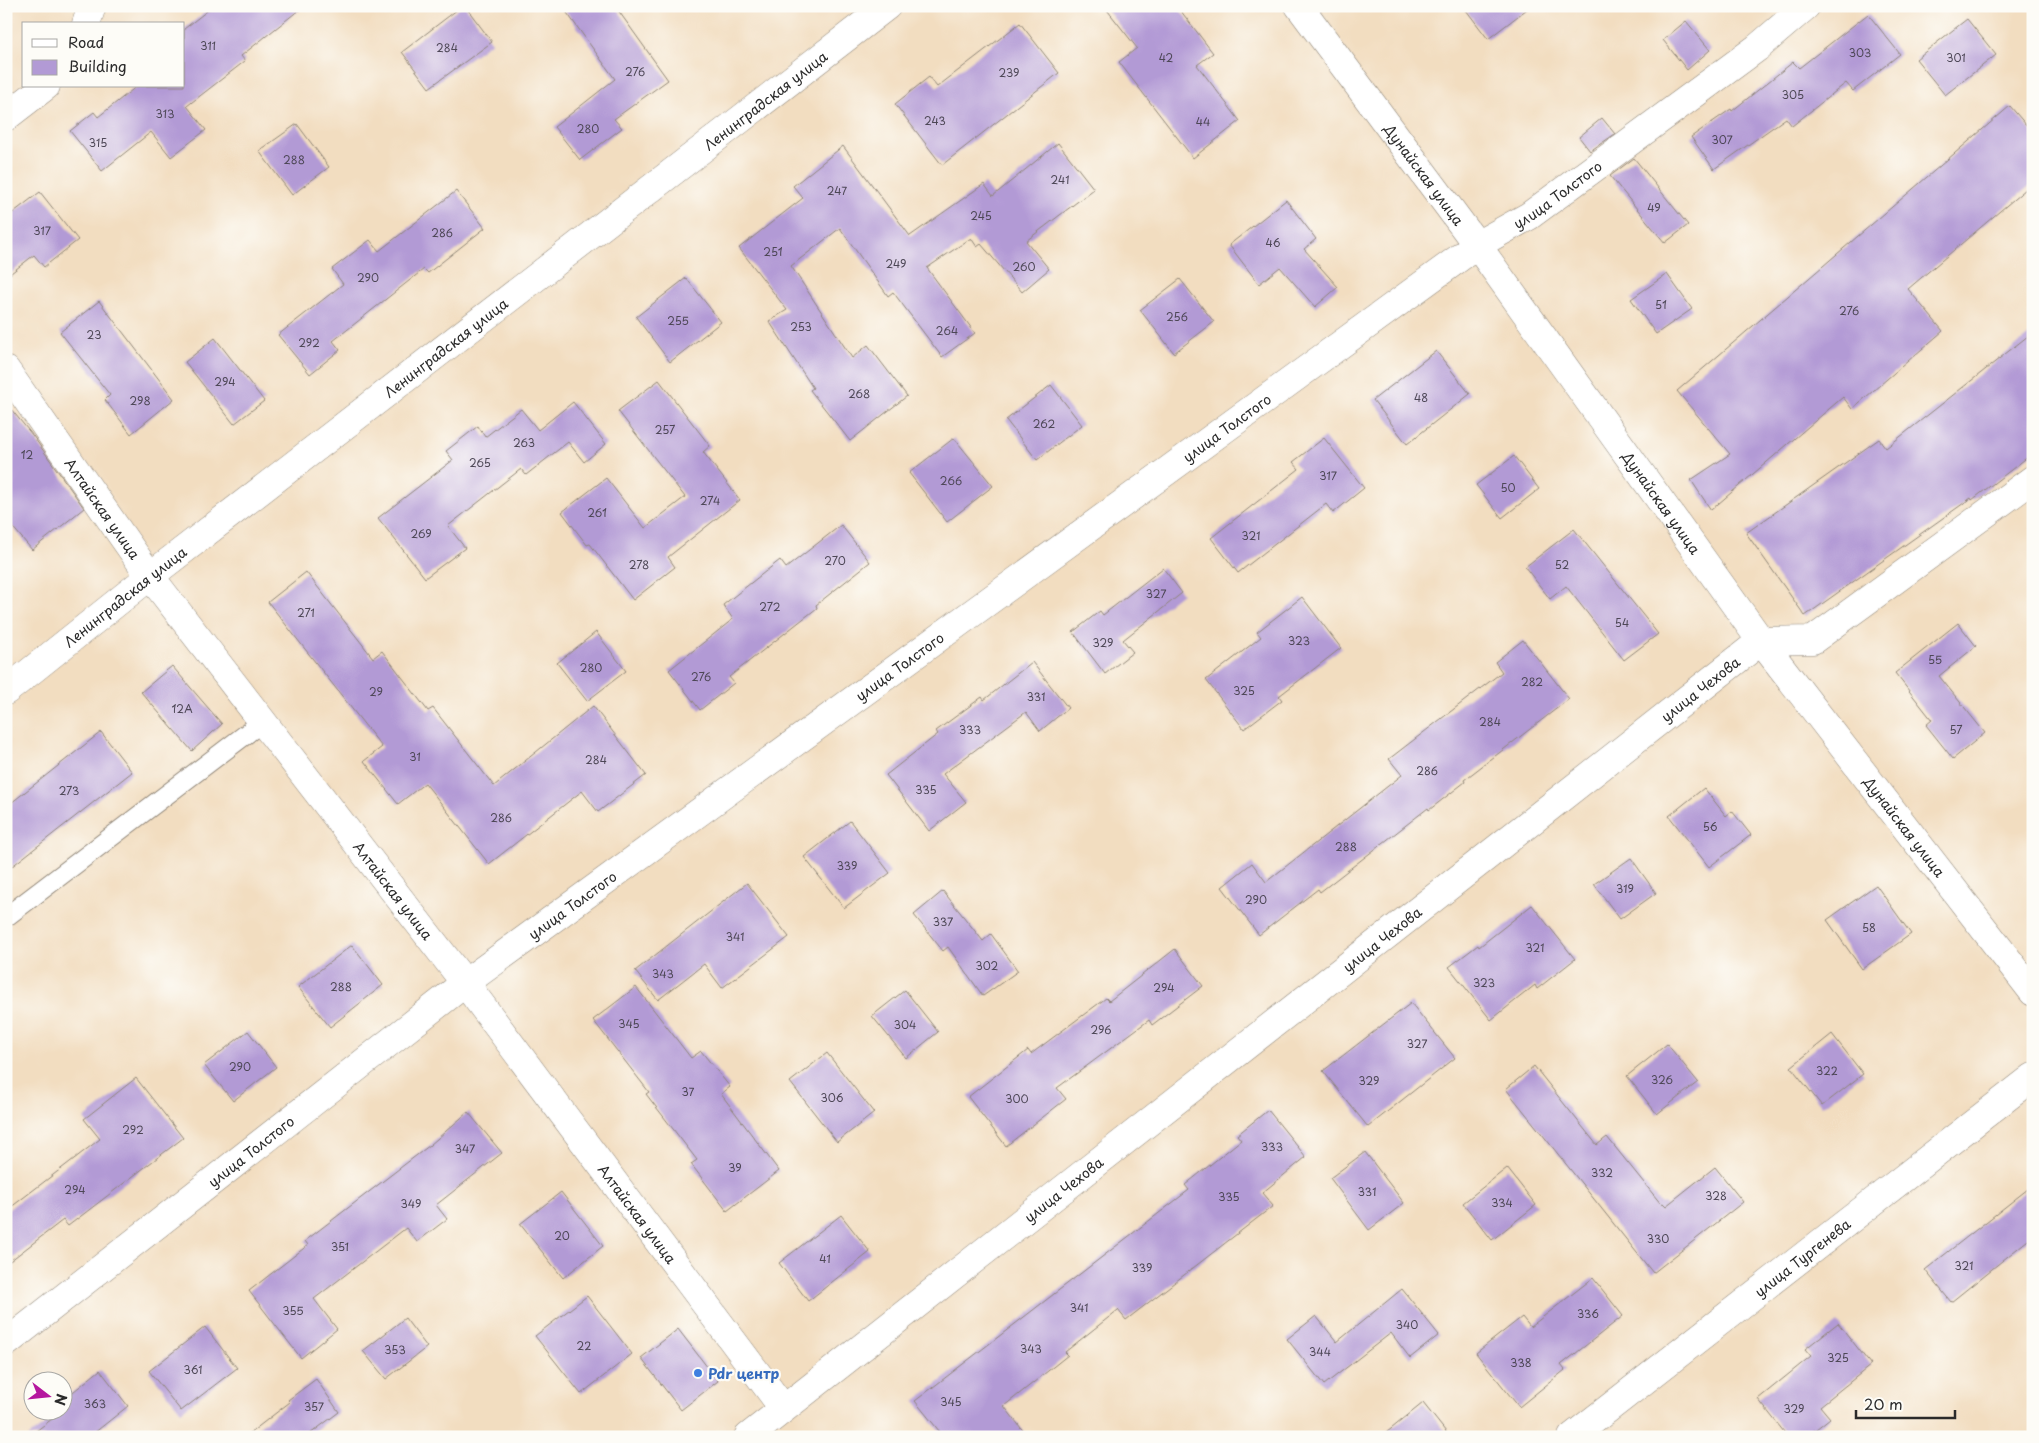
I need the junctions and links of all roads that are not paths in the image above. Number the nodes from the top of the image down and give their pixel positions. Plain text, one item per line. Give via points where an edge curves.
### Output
1 (92, 6) edge
2 (887, 6) edge
3 (1299, 6) edge
4 (1806, 6) edge
5 (87, 22) edge
6 (43, 88) edge
7 (6, 117) edge
8 (1477, 245) junction
9 (6, 370) edge
10 (2033, 479) edge
11 (150, 576) junction
12 (1761, 641) junction
13 (6, 691) edge
14 (262, 722) junction
15 (6, 917) edge
16 (465, 983) junction
17 (2033, 992) edge
18 (2033, 1077) edge
19 (6, 1343) edge
20 (783, 1408) junction
21 (748, 1437) edge
22 (1572, 1437) edge

1 - 5 street
2 - 11 street, Ленинградская улица
3 - 8 street, Дунайская улица
4 - 8 street, улица Толстого via 1757,48 1529,216
6 - 7 street
8 - 12 street, Дунайская улица
8 - 16 street, улица Толстого
9 - 11 street, Алтайская улица
10 - 12 street via 1813,640
11 - 13 street, Ленинградская улица
11 - 14 street, Алтайская улица
12 - 17 street, Дунайская улица
12 - 20 street, улица Чехова
14 - 15 lane
14 - 16 street, Алтайская улица
16 - 19 street, улица Толстого
16 - 20 street, Алтайская улица
18 - 22 street, улица Тургенева
20 - 21 street, улица Чехова

